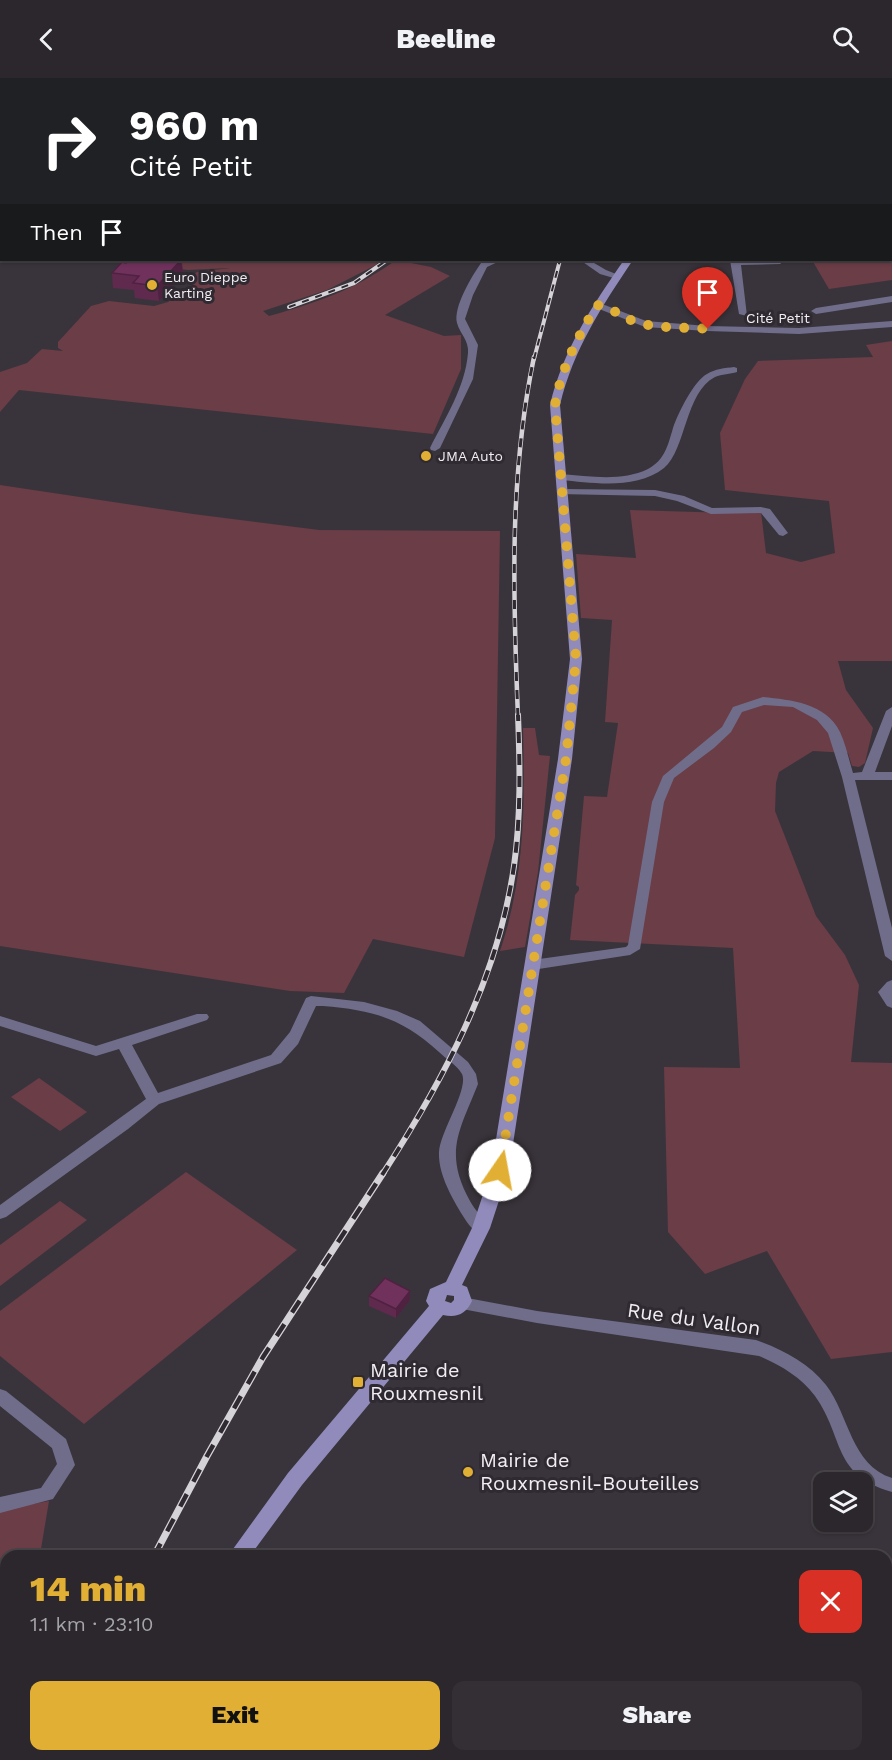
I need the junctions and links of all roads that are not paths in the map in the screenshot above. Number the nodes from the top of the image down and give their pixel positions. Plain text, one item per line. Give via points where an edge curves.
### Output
1 (495, 261) edge
2 (586, 261) edge
3 (627, 261) edge
4 (735, 261) edge
5 (780, 261) edge
6 (617, 276) junction
7 (892, 298) edge
8 (597, 305) junction
9 (816, 311) dead end
10 (744, 314) dead end
11 (892, 324) edge
12 (734, 370) dead end
13 (435, 448) dead end
14 (561, 477) junction
15 (563, 492) junction
16 (783, 533) dead end
17 (892, 711) edge
18 (867, 775) junction
19 (892, 776) edge
20 (849, 777) junction
21 (892, 956) edge
22 (532, 965) junction
23 (892, 985) edge
24 (892, 1003) edge
25 (202, 1017) dead end
26 (1, 1023) edge
27 (123, 1043) junction
28 (154, 1100) junction
29 (0, 1213) edge
30 (481, 1228) junction
31 (457, 1296) junction
32 (0, 1396) edge
33 (892, 1485) edge
34 (0, 1505) edge
35 (242, 1550) edge

1 - 13 street via 484,265 463,309 462,324 472,337 473,355 460,398
2 - 6 street
3 - 6 main road
4 - 5 street
4 - 10 street
6 - 8 main road
7 - 9 street
8 - 11 street, Cité Petit via 645,324 745,332 817,332
8 - 14 main road via 561,375 555,405
12 - 14 street via 707,377 682,416 672,455 662,465 625,479
14 - 15 main road
15 - 16 street via 655,493 711,511 761,510
15 - 22 main road via 576,659 566,759
17 - 18 street
18 - 19 street
18 - 20 street
20 - 21 street
20 - 22 street via 834,732 821,717 796,704 764,701 737,710 727,729 711,745 669,776 658,802 635,946 630,951
22 - 30 main road via 506,1142
23 - 24 street via 885,992
25 - 27 street
26 - 27 street via 96,1051
27 - 28 street
28 - 29 street
28 - 30 street via 276,1059 285,1052 311,1001 346,1002 410,1022 468,1072 471,1084 446,1152 462,1203
30 - 31 main road
31 - 33 street, Rue du Vallon via 549,1319 756,1347 782,1357 822,1392 849,1447 870,1476
31 - 35 main road via 443,1289 436,1294 439,1307 295,1479
32 - 34 street via 60,1444 66,1465 47,1494

